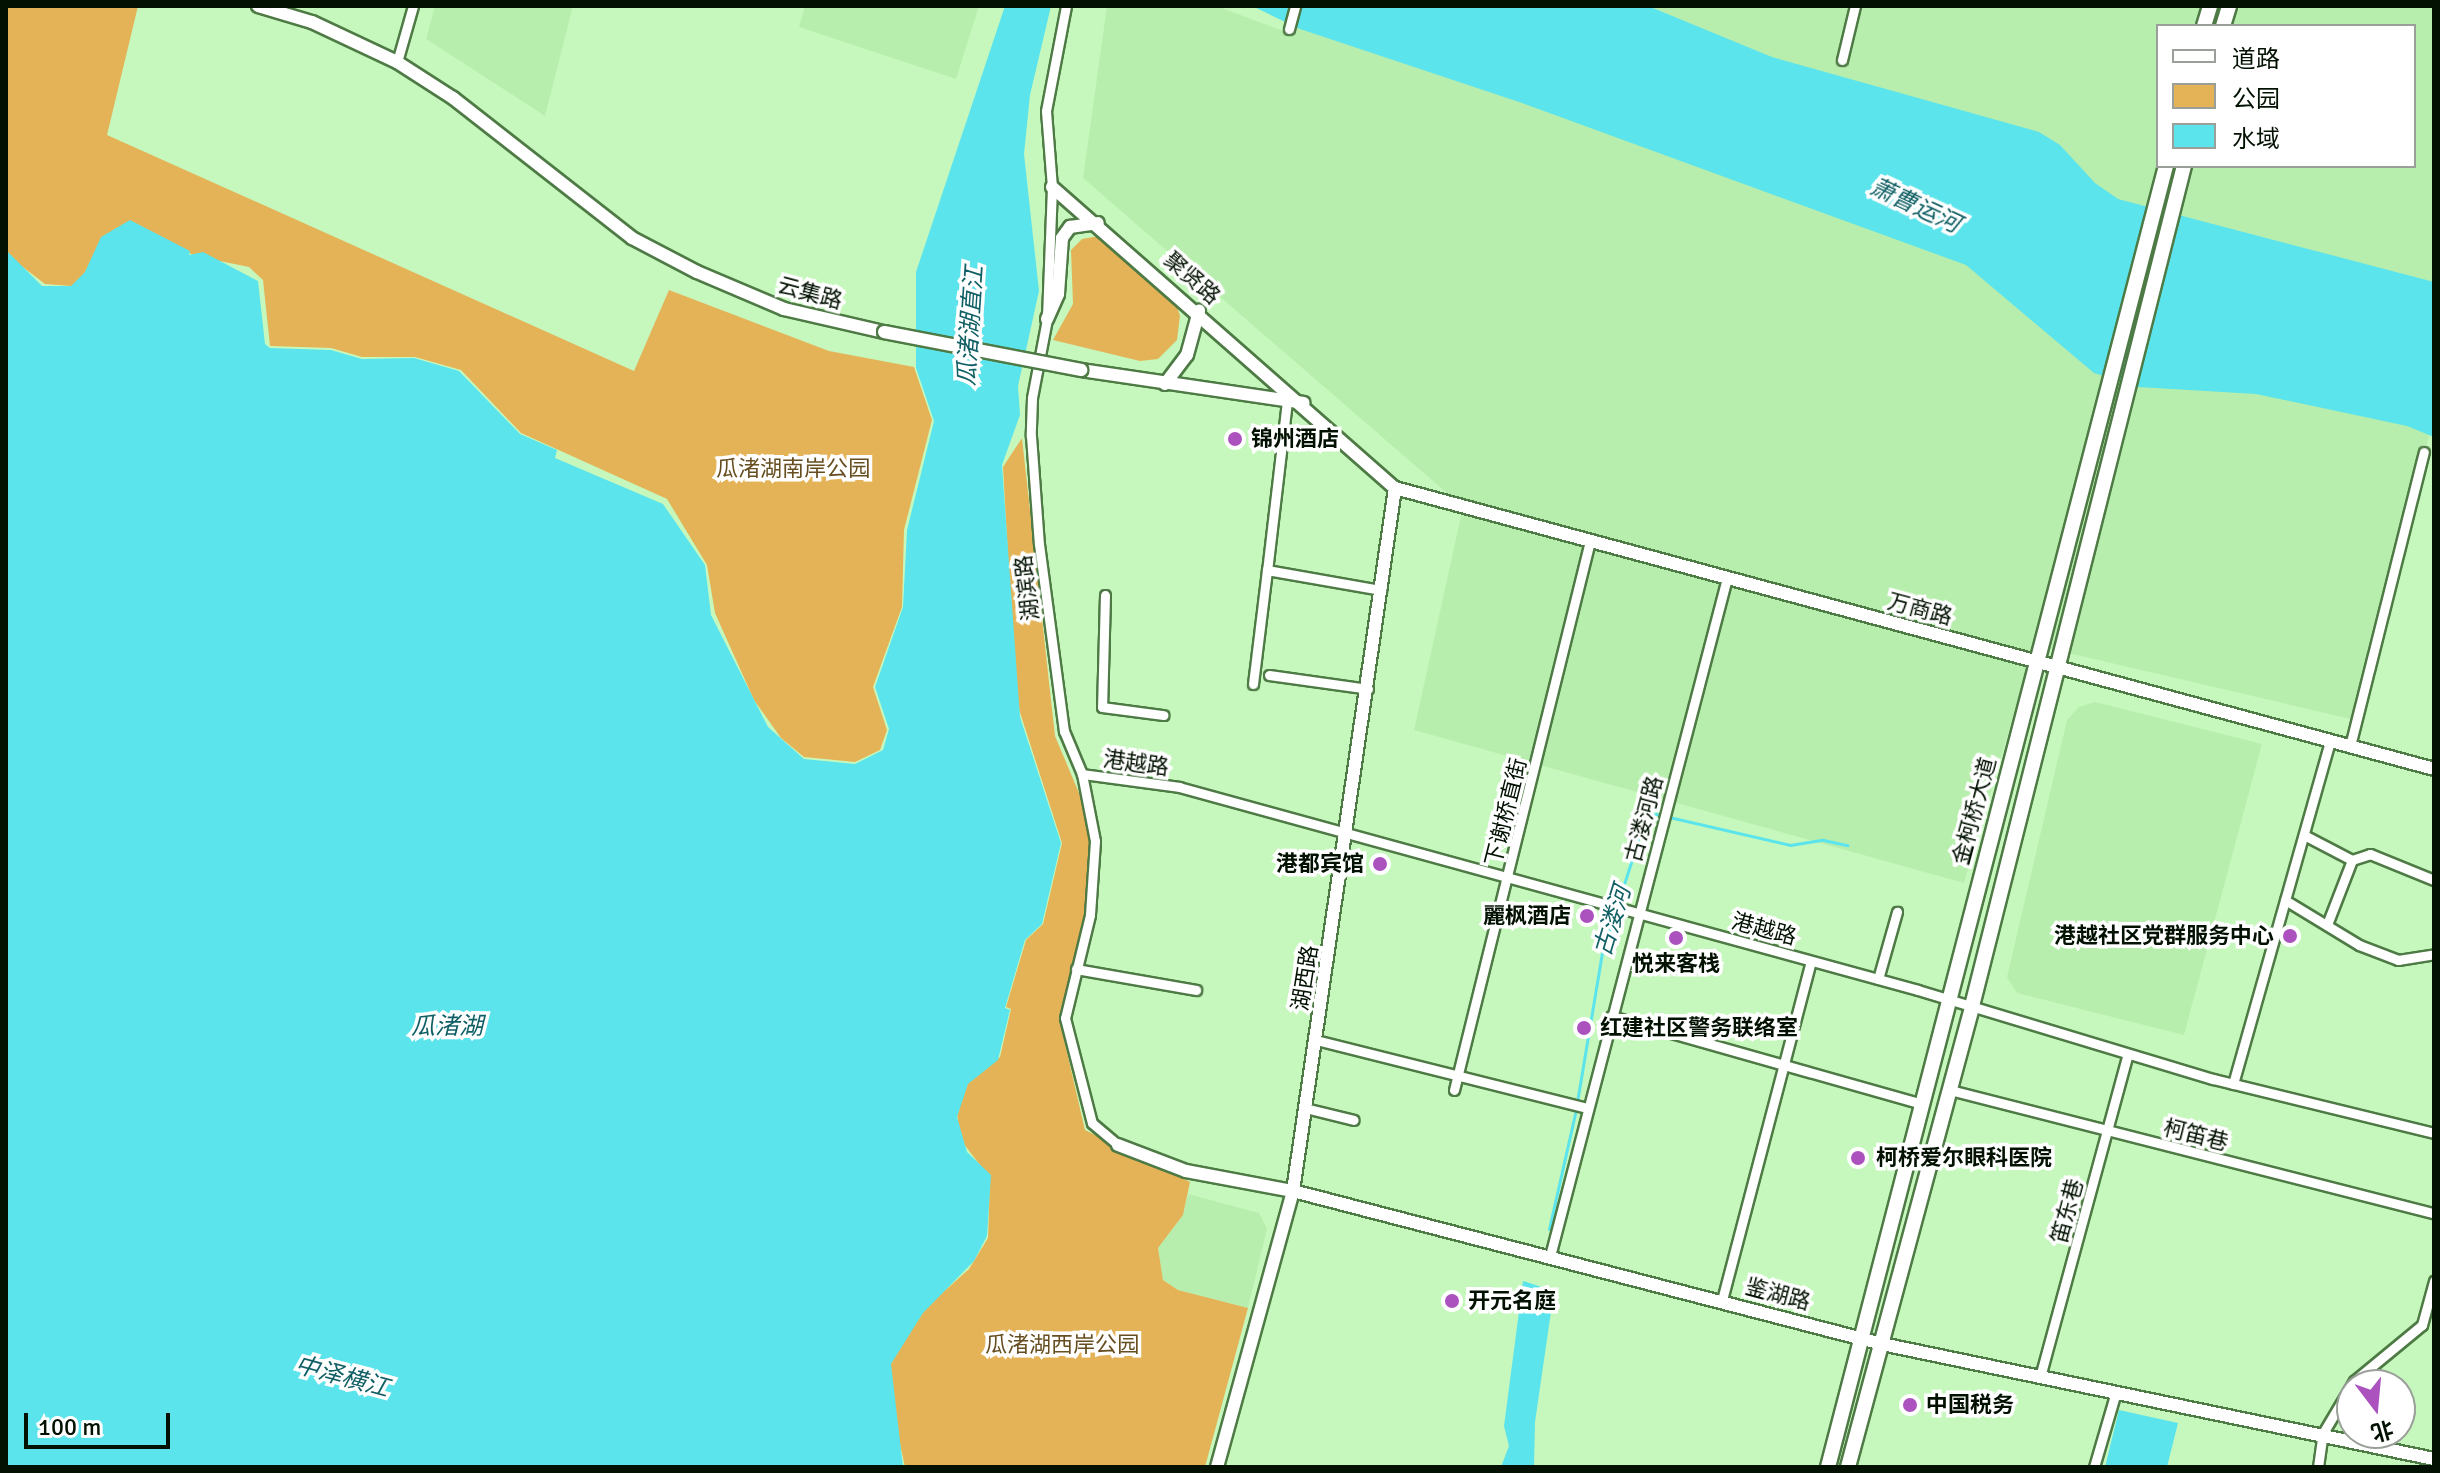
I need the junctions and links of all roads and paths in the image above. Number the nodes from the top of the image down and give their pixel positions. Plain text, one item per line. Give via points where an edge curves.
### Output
1 (258, 6) edge
2 (413, 6) edge
3 (1066, 6) edge
4 (1295, 6) edge
5 (1855, 6) edge
6 (1289, 29) dead end
7 (1842, 60) dead end
8 (397, 62) junction
9 (2165, 168) edge
10 (2184, 168) edge
11 (1052, 187) junction
12 (1098, 223) junction
13 (1199, 311) junction
14 (1047, 319) junction
15 (1165, 384) junction
16 (1287, 401) junction
17 (1304, 403) junction
18 (2424, 452) dead end
19 (1395, 488) junction
20 (1590, 541) junction
21 (1267, 570) junction
22 (1727, 578) junction
23 (1381, 590) junction
24 (1105, 595) dead end
25 (2036, 661) junction
26 (2055, 667) junction
27 (1269, 675) dead end
28 (1253, 684) dead end
29 (1368, 689) junction
30 (1163, 715) dead end
31 (2330, 741) junction
32 (2350, 746) junction
33 (2434, 769) edge
34 (1082, 774) junction
35 (1347, 835) junction
36 (2304, 835) junction
37 (2352, 860) junction
38 (1508, 878) junction
39 (2434, 880) edge
40 (2285, 900) junction
41 (1897, 912) dead end
42 (1637, 913) junction
43 (2328, 922) junction
44 (2434, 954) edge
45 (1811, 961) junction
46 (1076, 969) junction
47 (1878, 979) junction
48 (1196, 990) dead end
49 (1948, 999) junction
50 (1972, 1006) junction
51 (1611, 1016) junction
52 (1316, 1040) junction
53 (2128, 1054) junction
54 (1787, 1066) junction
55 (1458, 1075) junction
56 (2233, 1084) junction
57 (1454, 1090) dead end
58 (1950, 1090) junction
59 (1922, 1104) junction
60 (1580, 1106) junction
61 (1305, 1108) junction
62 (1354, 1120) dead end
63 (2107, 1131) junction
64 (2434, 1133) edge
65 (1118, 1145) joint
66 (1293, 1191) junction
67 (2434, 1213) edge
68 (1550, 1256) junction
69 (2434, 1281) edge
70 (1722, 1300) junction
71 (1863, 1340) junction
72 (1882, 1344) junction
73 (2040, 1377) junction
74 (2116, 1392) junction
75 (2323, 1433) junction
76 (2434, 1459) edge
77 (1217, 1467) edge
78 (1828, 1467) edge
79 (1848, 1467) edge
80 (2094, 1467) edge
81 (2318, 1467) edge

1 - 8 street, 云集路 via 312,22
2 - 8 street
3 - 11 street, 湖滨路 via 1046,111
4 - 6 street
5 - 7 street
8 - 15 street, 云集路, bridge via 453,98 632,238 718,283 784,309 884,332
9 - 25 main road, 金柯桥大道
10 - 26 main road, 金柯桥大道
11 - 12 street, 聚贤路
11 - 14 street, 湖滨路
12 - 13 street, 聚贤路
12 - 14 street via 1070,227 1062,238 1058,294
13 - 15 street via 1187,355
13 - 17 street, 聚贤路
14 - 34 street, 湖滨路 via 1032,398 1039,544 1064,731
15 - 16 street, 云集路
16 - 17 street, 云集路
16 - 21 street
17 - 19 street
18 - 32 street
19 - 20 street, 万商路
19 - 23 street, 湖西路
20 - 22 street, 万商路
20 - 38 street, 下谢桥直街
21 - 23 street
21 - 28 street
22 - 25 street, 万商路
22 - 42 street, 古溇河路
23 - 29 street, 湖西路
24 - 30 street via 1102,707
25 - 26 street, 万商路
25 - 49 main road, 金柯桥大道
26 - 31 street, 万商路
26 - 50 main road, 金柯桥大道
27 - 29 street
29 - 35 street, 湖西路
31 - 32 street, 万商路
31 - 36 street
32 - 33 street, 万商路
34 - 35 street, 港越路 via 1179,787
34 - 46 street, 湖滨路 via 1095,841 1090,915
35 - 38 street, 港越路
35 - 52 street, 湖西路
36 - 37 street
36 - 40 street
37 - 39 street via 2370,854
37 - 43 street
38 - 42 street, 港越路
38 - 55 street, 下谢桥直街
40 - 43 street
40 - 56 street
41 - 47 street
42 - 45 street, 港越路
42 - 51 street, 古溇河路
43 - 44 street via 2359,945 2398,960
45 - 47 street, 港越路
45 - 54 street
46 - 48 street
46 - 65 street, 湖滨路 via 1065,1018 1079,1088 1092,1123
47 - 49 street, 港越路
49 - 50 street, 港越路
49 - 59 main road, 金柯桥大道
50 - 53 street, 港越路
50 - 58 main road, 金柯桥大道
51 - 54 street
51 - 60 street, 古溇河路
52 - 55 street
52 - 61 street, 湖西路
53 - 56 street, 港越路
53 - 63 street, 笛东巷
54 - 59 street
54 - 70 street
55 - 57 street, 下谢桥直街
55 - 60 street
56 - 64 street, 港越路
58 - 63 street, 柯笛巷
58 - 72 main road, 金柯桥大道
59 - 71 main road, 金柯桥大道
60 - 68 street, 古溇河路
61 - 62 street
61 - 66 street, 湖西路
63 - 67 street, 柯笛巷
63 - 73 street, 笛东巷
65 - 66 street, 鉴湖路 via 1186,1171
66 - 68 street, 鉴湖路
66 - 77 street, 湖西路
68 - 70 street, 鉴湖路
69 - 75 street via 2422,1325 2354,1381
70 - 71 street, 鉴湖路
71 - 72 street, 鉴湖路
71 - 78 main road, 金柯桥大道
72 - 73 street, 鉴湖路
72 - 79 main road, 金柯桥大道
73 - 74 street, 鉴湖路
74 - 75 street, 鉴湖路
74 - 80 street
75 - 76 street, 鉴湖路
75 - 81 street

